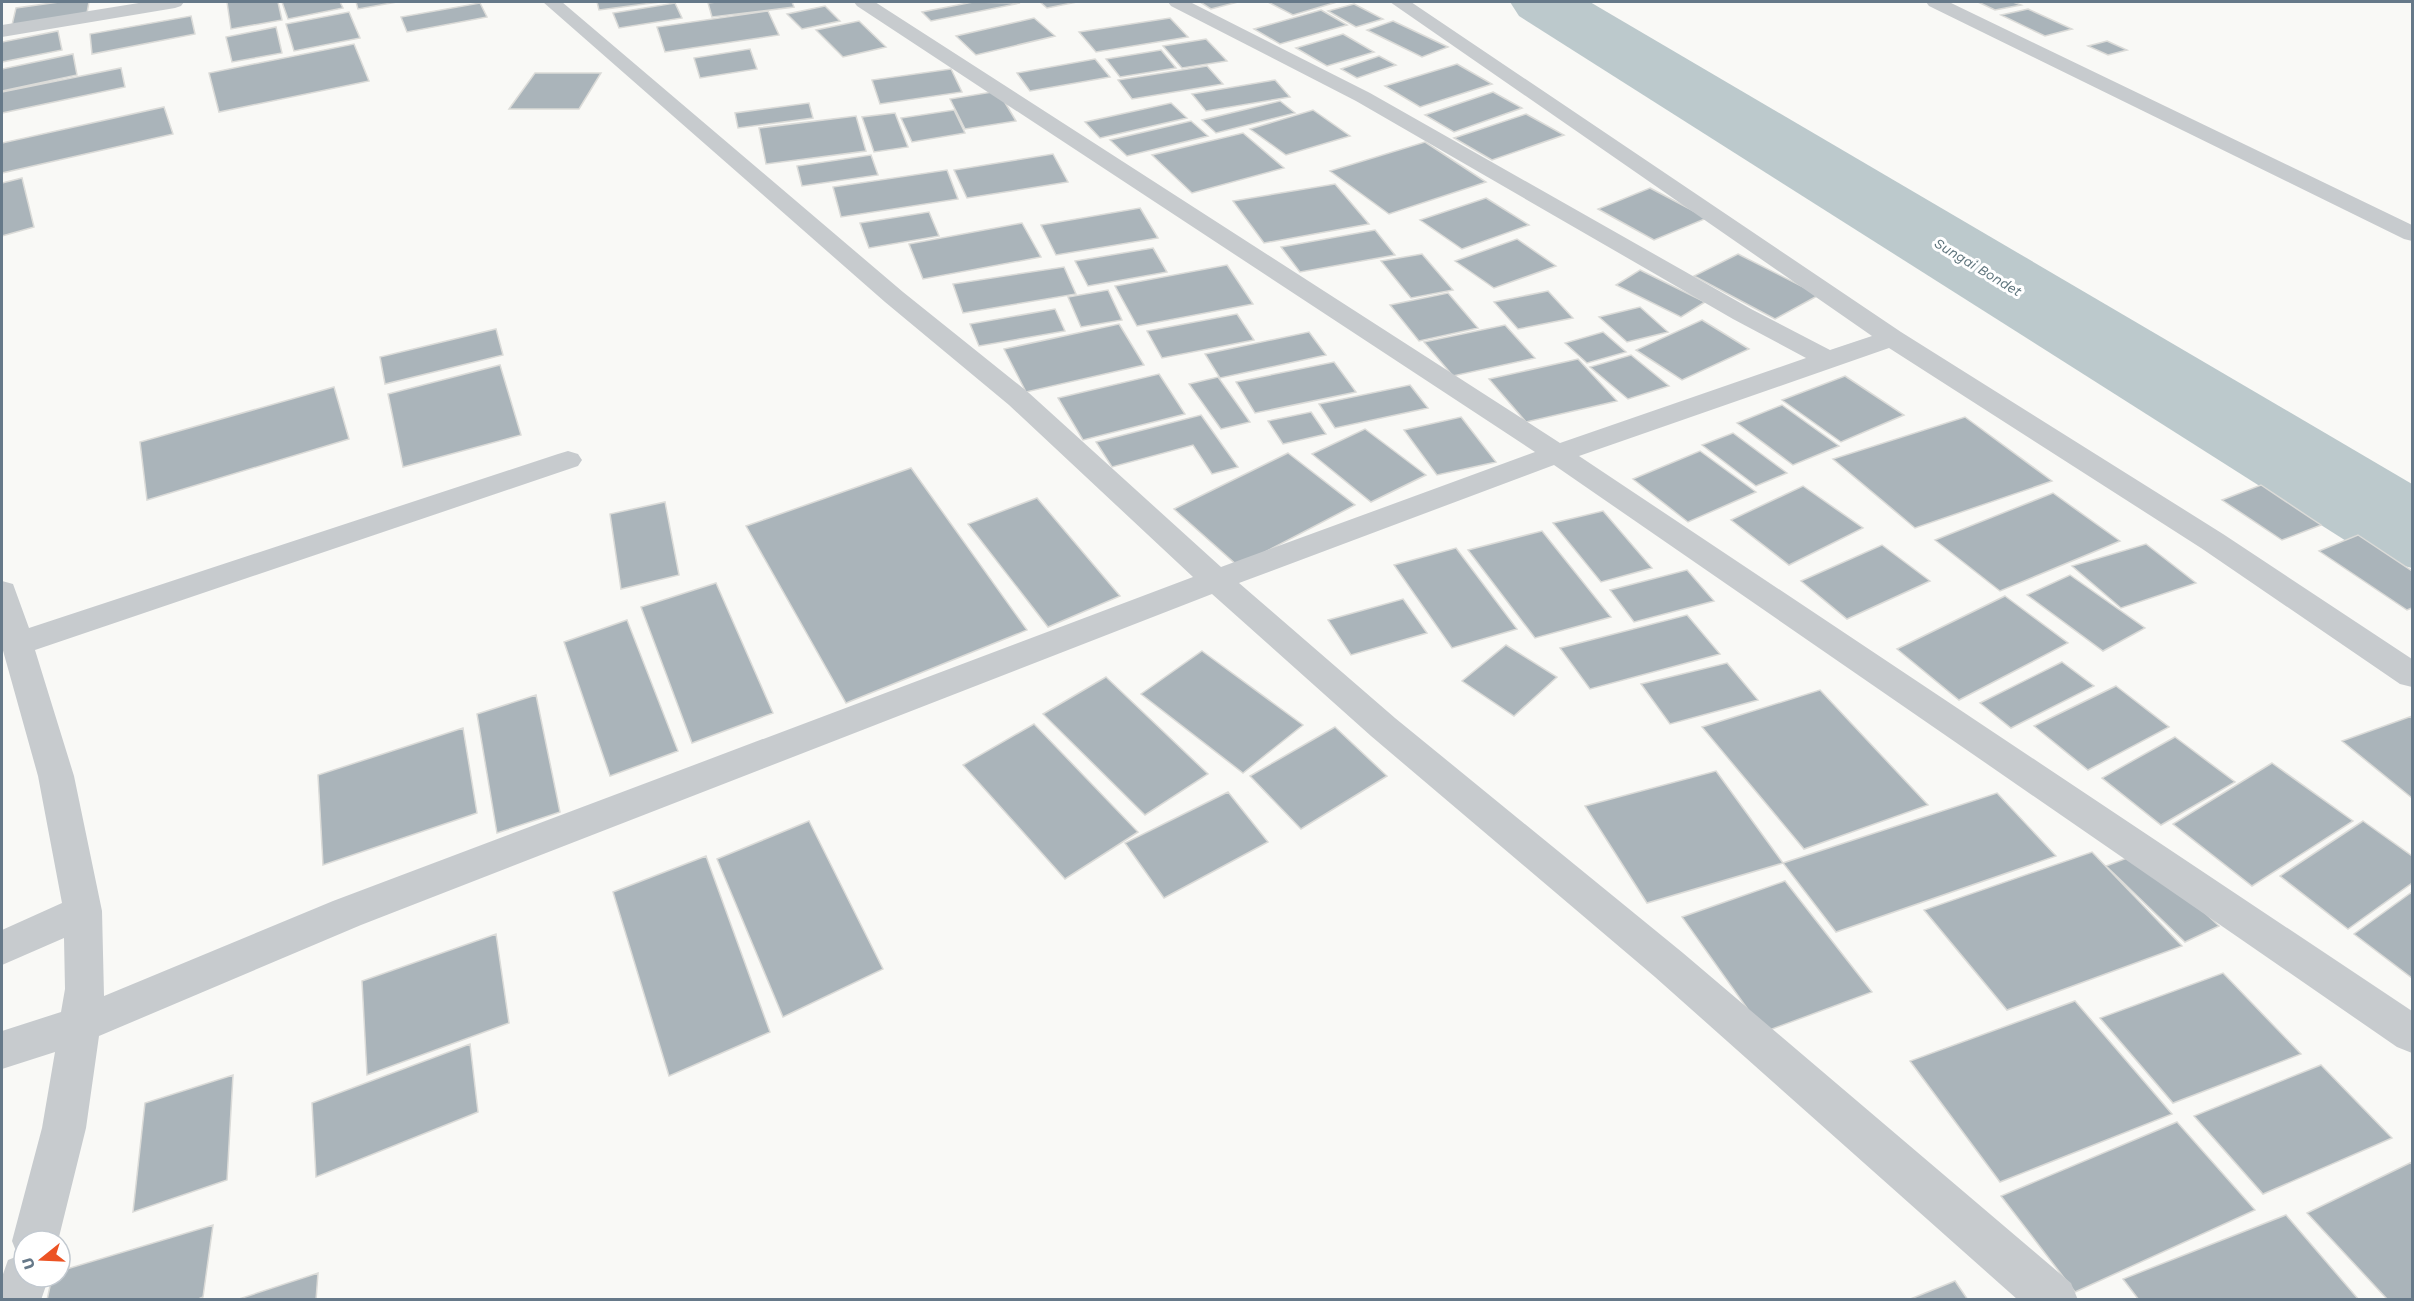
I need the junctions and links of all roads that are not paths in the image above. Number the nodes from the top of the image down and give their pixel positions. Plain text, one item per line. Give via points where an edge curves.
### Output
1 (175, 2) edge
2 (552, 2) edge
3 (863, 2) edge
4 (1177, 2) edge
5 (1399, 2) edge
6 (1935, 2) edge
7 (128, 5) edge
8 (2, 31) edge
9 (2412, 234) edge
10 (1892, 338) junction
11 (1828, 359) junction
12 (1557, 454) junction
13 (568, 460) dead end
14 (1216, 580) junction
15 (2, 592) edge
16 (16, 644) junction
17 (2412, 675) edge
18 (83, 911) junction
19 (2, 948) edge
20 (80, 1025) junction
21 (2412, 1034) edge
22 (2, 1050) edge
23 (38, 1229) edge
24 (2054, 1299) edge

1 - 7 street
2 - 14 street via 894,297 1019,399
3 - 12 street
4 - 11 street via 1363,97 1742,314
5 - 10 street
6 - 9 street
7 - 8 street
10 - 11 street
10 - 17 street via 2212,541
11 - 12 street
12 - 14 street
12 - 21 street
13 - 16 street
14 - 20 street via 358,909
14 - 24 street
15 - 16 street
16 - 18 street via 56,776
18 - 19 street
18 - 20 street via 85,989
20 - 22 street
20 - 23 street via 64,1128

